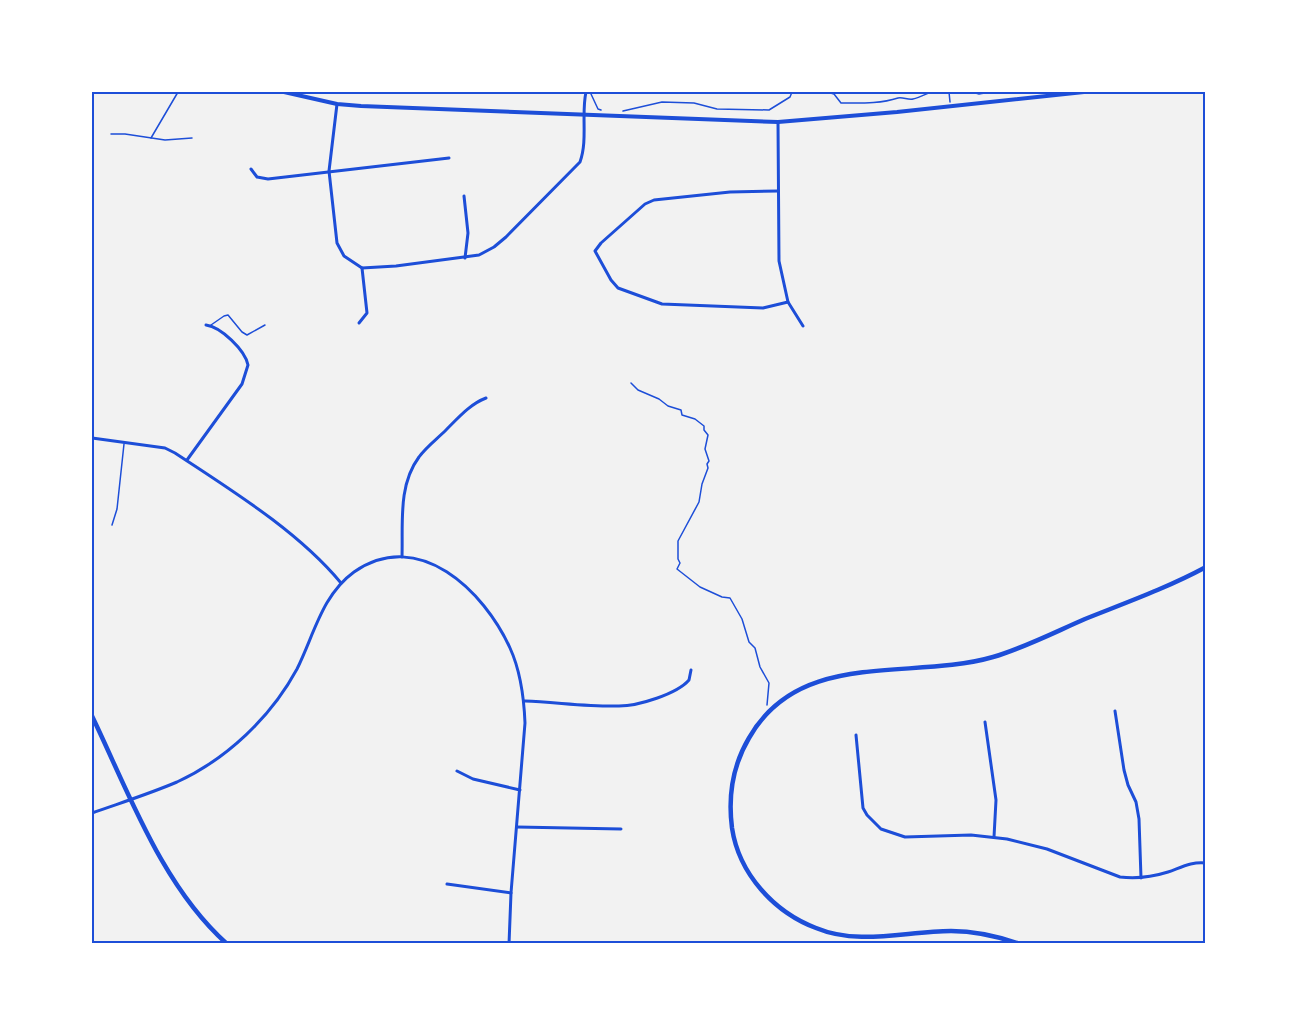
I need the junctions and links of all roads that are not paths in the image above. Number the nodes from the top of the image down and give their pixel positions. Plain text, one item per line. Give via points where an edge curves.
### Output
1 (178, 92) edge
2 (284, 92) edge
3 (586, 92) edge
4 (1084, 92) edge
5 (338, 104) junction
6 (583, 115) junction
7 (778, 122) junction
8 (111, 134) dead end
9 (192, 138) dead end
10 (151, 139) junction
11 (449, 158) dead end
12 (251, 169) dead end
13 (329, 171) junction
14 (778, 191) junction
15 (464, 196) dead end
16 (465, 258) junction
17 (362, 268) junction
18 (788, 302) junction
19 (359, 323) dead end
20 (208, 325) joint
21 (265, 325) dead end
22 (803, 326) dead end
23 (486, 398) dead end
24 (92, 438) edge
25 (124, 443) junction
26 (187, 460) junction
27 (112, 525) dead end
28 (402, 558) junction
29 (1206, 567) edge
30 (341, 583) junction
31 (691, 670) dead end
32 (524, 701) junction
33 (1115, 711) dead end
34 (92, 716) edge
35 (984, 722) dead end
36 (856, 735) dead end
37 (457, 771) dead end
38 (520, 790) junction
39 (132, 800) junction
40 (92, 813) edge
41 (517, 827) junction
42 (621, 829) dead end
43 (994, 837) junction
44 (1206, 863) edge
45 (1141, 878) junction
46 (447, 884) dead end
47 (511, 893) junction
48 (227, 944) edge
49 (509, 944) edge
50 (1020, 944) edge

1 - 10 lane
2 - 5 street
3 - 6 street
4 - 7 street
5 - 6 street
5 - 13 street
6 - 7 street
6 - 16 street via 582,158 576,167 494,247
7 - 14 street
8 - 10 lane
9 - 10 lane
11 - 13 street
12 - 13 street via 262,179
13 - 17 street via 337,243 344,256
14 - 18 street via 779,261
14 - 18 street via 650,201 595,251 618,288 662,304 763,308
15 - 16 street via 468,232
16 - 17 street
17 - 19 street via 367,313
18 - 22 street
20 - 21 lane via 226,315 247,334
20 - 26 street via 223,332 248,365 242,384
23 - 28 street via 456,419 414,464 404,489
24 - 25 street
25 - 26 street via 165,448
25 - 27 lane
26 - 30 street via 297,539
28 - 30 street via 362,567
28 - 32 street via 426,561 449,572 486,607 511,649
29 - 50 main road via 993,657 834,676 799,690 771,710 756,726 742,752 735,771 730,811 734,836 756,884 775,904 805,923 838,935 969,932
30 - 39 street via 327,600 282,693 252,729 192,775
31 - 32 street via 690,680 681,688 623,706
32 - 38 street
33 - 45 street via 1124,770 1139,819
34 - 39 main road
35 - 43 street via 996,800
36 - 43 street via 863,808 881,829 905,837
37 - 38 street via 473,779
38 - 41 street
39 - 40 street
39 - 48 main road via 177,885
41 - 42 street
41 - 47 street
43 - 45 street via 1027,843 1120,877
44 - 45 street
46 - 47 street
47 - 49 street

